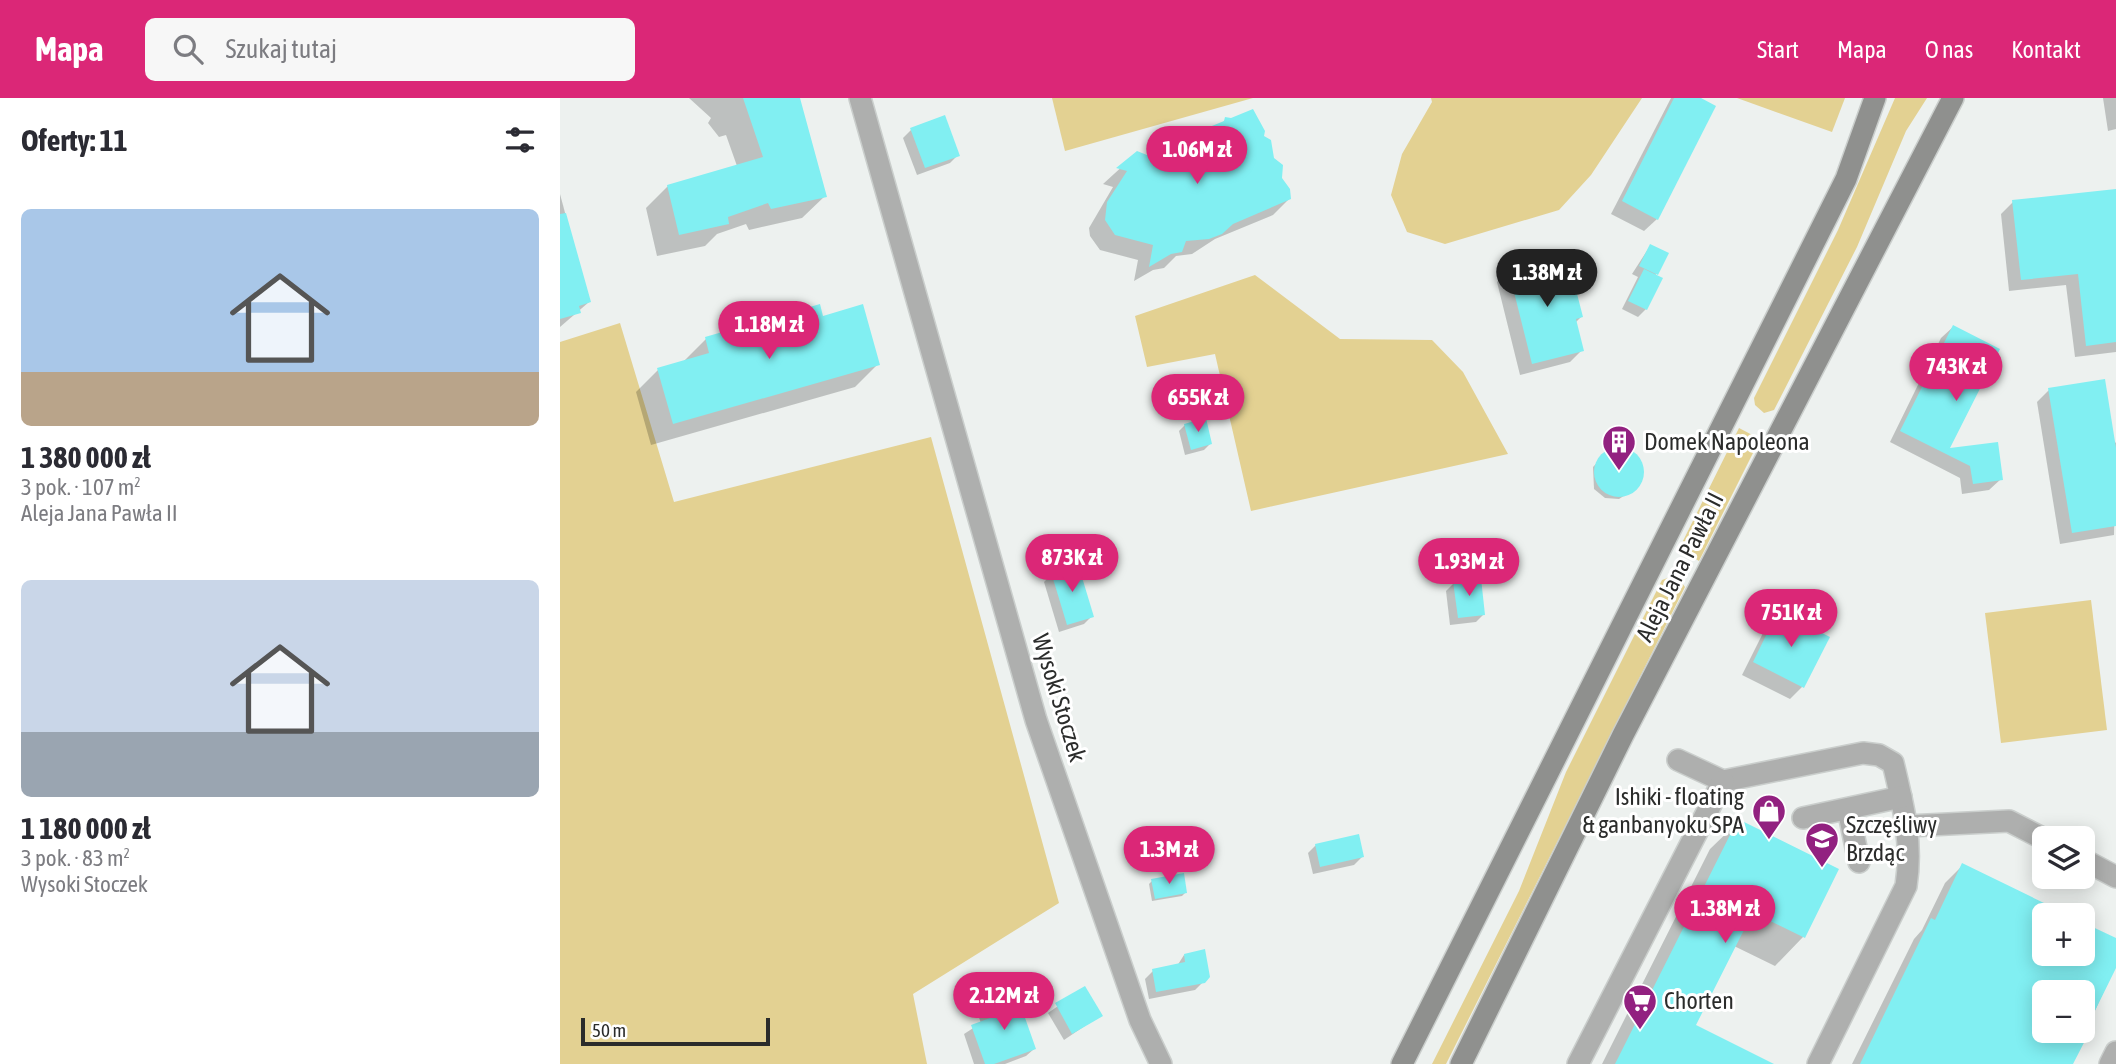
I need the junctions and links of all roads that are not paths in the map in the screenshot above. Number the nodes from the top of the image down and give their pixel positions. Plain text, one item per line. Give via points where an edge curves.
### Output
1 (860, 98) edge
2 (1875, 98) edge
3 (1953, 98) edge
4 (1678, 760) dead end
5 (1723, 781) junction
6 (1901, 797) junction
7 (1848, 808) junction
8 (1803, 818) dead end
9 (1908, 826) junction
10 (2032, 833) edge
11 (1859, 862) dead end
12 (2095, 866) edge
13 (2116, 877) edge
14 (2116, 1052) edge
15 (1161, 1064) edge
16 (1402, 1064) edge
17 (1461, 1064) edge
18 (1578, 1064) edge
19 (1818, 1064) edge
20 (2110, 1064) edge

1 - 15 street, Wysoki Stoczek via 1036,720 1140,1020
2 - 16 main road, Aleja Jana Pawła II via 1846,179
3 - 17 main road, Aleja Jana Pawła II via 1630,722
4 - 5 street
5 - 6 street via 1871,754 1893,763
5 - 18 street
6 - 7 street
6 - 9 street
7 - 8 street
7 - 11 street
9 - 10 street via 2009,821
9 - 19 street via 1906,886
12 - 13 street
14 - 20 street

